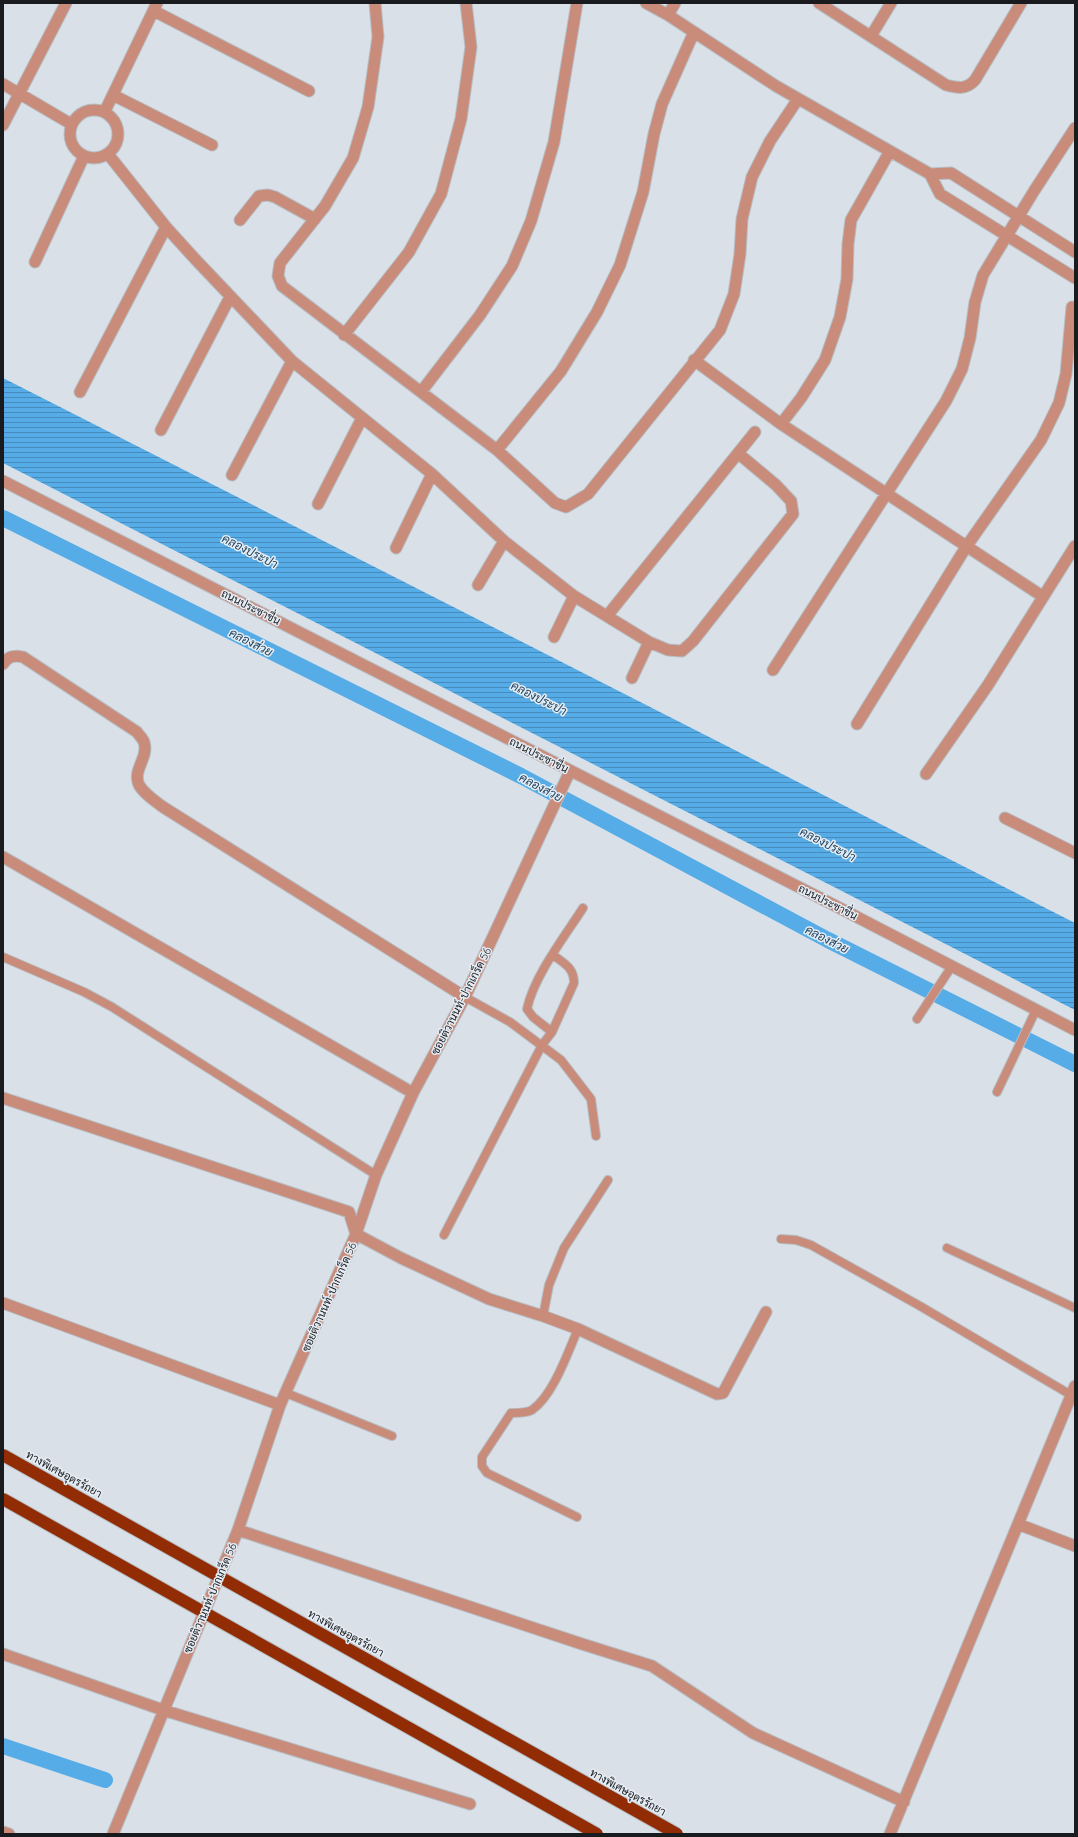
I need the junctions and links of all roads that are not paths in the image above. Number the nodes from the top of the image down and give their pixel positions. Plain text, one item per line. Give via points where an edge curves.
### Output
1 (66, 3) edge
2 (375, 3) edge
3 (466, 3) edge
4 (576, 3) edge
5 (646, 3) edge
6 (675, 3) edge
7 (819, 3) edge
8 (891, 3) edge
9 (1021, 3) edge
10 (156, 7) edge
11 (668, 15) junction
12 (694, 32) junction
13 (871, 36) junction
14 (3, 84) edge
15 (309, 91) dead end
16 (19, 93) junction
17 (113, 95) junction
18 (798, 99) junction
19 (105, 112) junction
20 (71, 124) junction
21 (3, 125) edge
22 (1075, 128) edge
23 (212, 146) dead end
24 (890, 151) junction
25 (108, 154) junction
26 (84, 156) junction
27 (930, 174) junction
28 (1018, 216) junction
29 (314, 219) junction
30 (240, 220) dead end
31 (166, 227) junction
32 (1007, 235) junction
33 (1075, 252) edge
34 (34, 262) dead end
35 (1075, 278) edge
36 (230, 297) junction
37 (1072, 307) dead end
38 (344, 335) junction
39 (694, 360) junction
40 (292, 361) junction
41 (80, 392) dead end
42 (421, 392) junction
43 (362, 418) junction
44 (781, 424) junction
45 (161, 430) dead end
46 (755, 432) dead end
47 (497, 450) junction
48 (739, 454) junction
49 (432, 474) junction
50 (232, 475) dead end
51 (3, 481) edge
52 (886, 492) junction
53 (318, 504) dead end
54 (504, 541) junction
55 (1075, 546) edge
56 (966, 547) junction
57 (396, 548) dead end
58 (478, 585) dead end
59 (574, 596) junction
60 (1042, 596) junction
61 (607, 616) junction
62 (554, 638) dead end
63 (649, 642) junction
64 (3, 664) edge
65 (773, 670) dead end
66 (632, 678) dead end
67 (856, 724) dead end
68 (570, 771) junction
69 (926, 774) dead end
70 (1005, 818) dead end
71 (1075, 853) edge
72 (3, 857) edge
73 (583, 908) dead end
74 (553, 955) junction
75 (3, 957) edge
76 (952, 966) junction
77 (465, 997) junction
78 (1036, 1010) junction
79 (917, 1019) dead end
80 (1075, 1030) edge
81 (552, 1032) junction
82 (542, 1046) junction
83 (997, 1092) dead end
84 (413, 1093) junction
85 (3, 1098) edge
86 (596, 1136) dead end
87 (376, 1175) junction
88 (608, 1180) dead end
89 (356, 1234) junction
90 (444, 1235) dead end
91 (780, 1239) dead end
92 (947, 1248) dead end
93 (3, 1302) edge
94 (1075, 1308) edge
95 (766, 1312) dead end
96 (543, 1316) junction
97 (578, 1330) junction
98 (1073, 1391) edge
99 (286, 1394) junction
100 (280, 1405) junction
101 (392, 1436) dead end
102 (3, 1455) edge
103 (3, 1498) edge
104 (577, 1517) dead end
105 (1018, 1524) junction
106 (238, 1530) junction
107 (1075, 1546) edge
108 (3, 1654) edge
109 (163, 1710) junction
110 (904, 1802) junction
111 (470, 1804) dead end
112 (3, 1832) edge
113 (9, 1834) edge
114 (113, 1834) edge
115 (597, 1834) edge
116 (676, 1834) edge
117 (890, 1834) edge

1 - 16 street
2 - 29 street via 378,37 368,107 352,158 325,206
3 - 38 street via 471,47 461,119 441,194 409,252
4 - 42 street via 554,142 531,221 512,266 480,315
5 - 11 street
6 - 11 street
7 - 13 street
8 - 13 street
9 - 13 street via 970,86 960,88 946,85
10 - 15 street
10 - 17 street
11 - 12 street
12 - 18 street
12 - 47 street via 662,104 643,192 620,265 597,312 561,371
14 - 16 street
16 - 20 street
16 - 21 street
17 - 19 street
17 - 23 street
18 - 24 street
18 - 39 street via 770,142 752,177 742,219 734,294 720,330
19 - 20 street via 92,109 79,114
19 - 25 street via 112,116 118,132 118,140
20 - 26 street via 71,143 76,151
22 - 28 street
24 - 27 street
24 - 44 street via 851,220 847,279 840,317 825,360
25 - 26 street via 96,158
25 - 31 street
26 - 34 street
27 - 28 street via 951,173
27 - 32 street via 940,194
28 - 32 street
28 - 33 street
29 - 30 street via 268,194 260,196
29 - 38 street via 280,263 278,276 282,286
31 - 36 street
31 - 41 street
32 - 35 street
32 - 52 street via 983,275 962,369 946,401
36 - 40 street
36 - 45 street
37 - 56 street via 1066,374 1059,403 1041,440
38 - 42 street
39 - 44 street
39 - 47 street via 588,494 566,507 555,504
40 - 43 street
40 - 50 street
42 - 47 street
43 - 49 street
43 - 53 street
44 - 52 street
46 - 48 street
48 - 61 street
48 - 63 street via 776,485 790,501 793,514 693,641 682,651 668,650
49 - 54 street
49 - 57 street
51 - 68 street, ถนนประชาชื่น
52 - 56 street
52 - 65 street
54 - 58 street
54 - 59 street
55 - 60 street
56 - 60 street
56 - 67 street
59 - 61 street
59 - 62 street
60 - 69 street via 988,685
61 - 63 street
63 - 66 street
64 - 77 street via 6,659 16,655 23,657 137,732 144,742 145,751 136,776 140,786 163,807
68 - 76 street, ถนนประชาชื่น
68 - 77 street, ซอยติวานนท์-ปากเกร็ด 56
70 - 71 street
72 - 84 street
73 - 74 lane
74 - 81 lane via 570,968 574,974 574,983
74 - 81 lane via 538,980 527,1009 533,1018
75 - 87 lane via 112,1007
76 - 78 street, ถนนประชาชื่น
76 - 79 lane
77 - 82 lane via 510,1022
77 - 84 street, ซอยติวานนท์-ปากเกร็ด 56
78 - 80 street, ถนนประชาชื่น
78 - 83 lane
81 - 82 lane
82 - 86 lane via 561,1060 591,1099
82 - 90 lane
84 - 87 street, ซอยติวานนท์-ปากเกร็ด 56
85 - 89 street via 349,1212
87 - 89 street, ซอยติวานนท์-ปากเกร็ด 56
88 - 96 lane via 564,1248 549,1285
89 - 96 street via 489,1299
89 - 99 street, ซอยติวานนท์-ปากเกร็ด 56
91 - 98 lane via 796,1240 811,1245
92 - 94 lane
93 - 100 street
95 - 97 street via 723,1393 717,1394
96 - 97 street
97 - 104 lane via 554,1384 541,1403 531,1411 511,1413 482,1457 482,1466 487,1473
98 - 105 street
99 - 100 street, ซอยติวานนท์-ปากเกร็ด 56
99 - 101 lane
100 - 106 street, ซอยติวานนท์-ปากเกร็ด 56
102 - 116 highway, ทางพิเศษอุดรรัถยา, bridge
103 - 115 highway, bridge
105 - 107 street
105 - 110 street
106 - 109 street, ซอยติวานนท์-ปากเกร็ด 56
106 - 110 street via 652,1666 753,1733
108 - 109 street
109 - 111 street
109 - 114 street, ซอยติวานนท์-ปากเกร็ด 56
110 - 117 street
112 - 113 street

